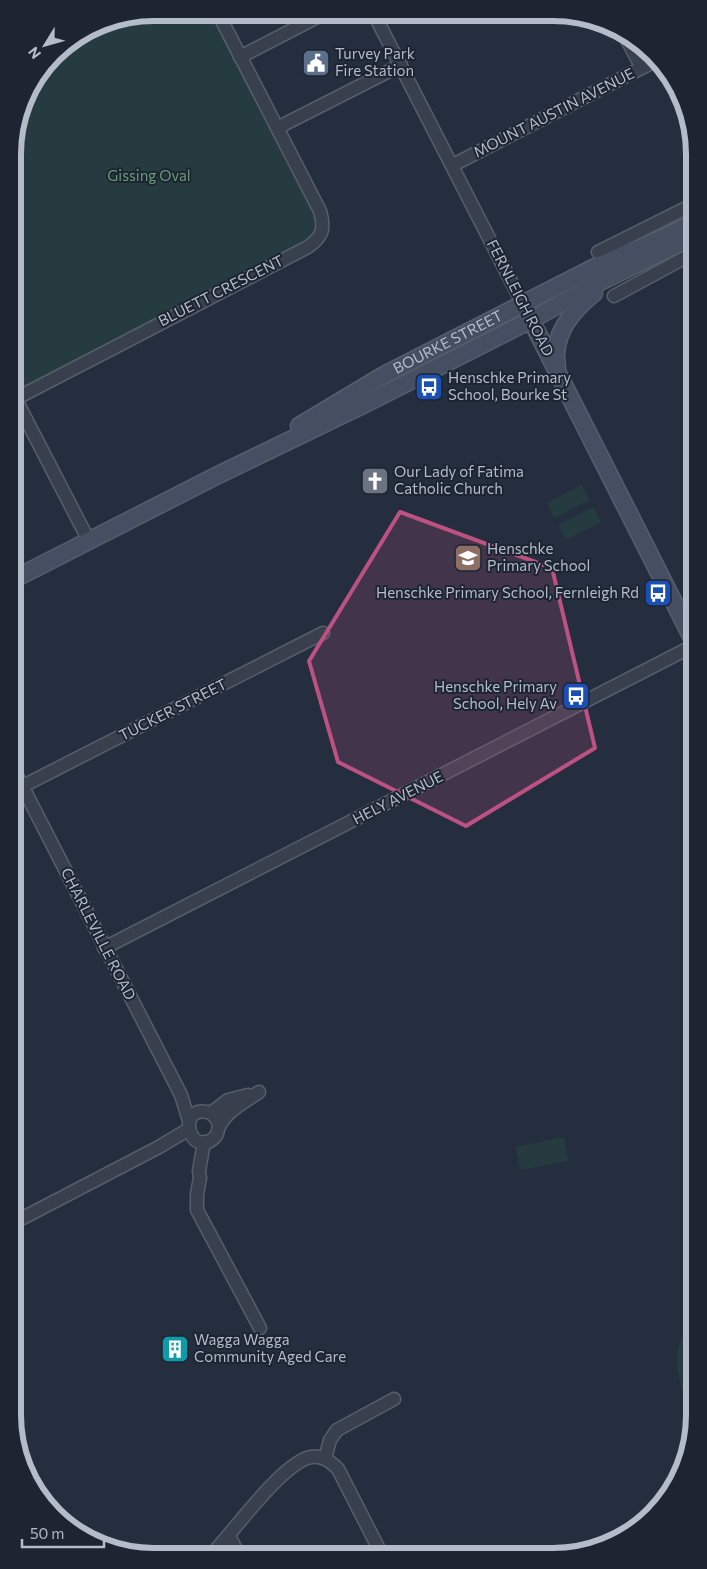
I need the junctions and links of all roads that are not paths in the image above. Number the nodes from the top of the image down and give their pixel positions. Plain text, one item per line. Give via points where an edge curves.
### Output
1 (378, 21) edge
2 (222, 22) edge
3 (308, 22) edge
4 (631, 47) edge
5 (240, 57) junction
6 (650, 64) edge
7 (401, 65) junction
8 (642, 68) junction
9 (277, 128) junction
10 (453, 164) junction
11 (686, 210) edge
12 (686, 227) edge
13 (686, 240) edge
14 (598, 252) dead end
15 (686, 256) edge
16 (647, 259) junction
17 (614, 296) dead end
18 (524, 304) junction
19 (531, 320) junction
20 (558, 373) junction
21 (22, 393) edge
22 (22, 412) edge
23 (216, 476) junction
24 (89, 541) junction
25 (22, 574) edge
26 (686, 625) edge
27 (323, 633) dead end
28 (686, 650) edge
29 (22, 786) joint
30 (104, 948) junction
31 (181, 1095) junction
32 (206, 1112) junction
33 (219, 1125) junction
34 (198, 1134) junction
35 (21, 1219) edge
36 (260, 1328) dead end
37 (394, 1399) dead end
38 (325, 1458) junction
39 (229, 1536) junction
40 (218, 1548) edge
41 (235, 1548) edge
42 (378, 1548) edge

1 - 7 street, FERNLEIGH ROAD
2 - 5 street, BLUETT CRESCENT
3 - 5 street
4 - 8 street
5 - 9 street, BLUETT CRESCENT
6 - 8 street, MOUNT AUSTIN AVENUE
7 - 9 street
7 - 10 street, FERNLEIGH ROAD
8 - 10 street, MOUNT AUSTIN AVENUE
9 - 21 street, BLUETT CRESCENT via 320,211 323,221 318,240
10 - 18 street, FERNLEIGH ROAD
11 - 14 street
12 - 18 main road, BOURKE STREET via 595,267
13 - 16 main road, BOURKE STREET
15 - 17 street
16 - 19 main road, BOURKE STREET
16 - 20 main road via 602,287 574,311 558,341
18 - 19 street, FERNLEIGH ROAD
18 - 23 main road, BOURKE STREET via 384,376
19 - 20 main road, FERNLEIGH ROAD
19 - 23 main road, BOURKE STREET
20 - 26 main road, FERNLEIGH ROAD
22 - 24 street
23 - 24 main road, BOURKE STREET
24 - 25 main road, BOURKE STREET
27 - 29 street, TUCKER STREET
28 - 30 street, HELY AVENUE
29 - 30 street, CHARLEVILLE ROAD
30 - 31 street, CHARLEVILLE ROAD
31 - 32 street, CHARLEVILLE ROAD
31 - 34 street, CHARLEVILLE ROAD
32 - 33 street, CHARLEVILLE ROAD via 215,1116
32 - 33 street via 228,1100 259,1092 234,1109
32 - 34 street via 192,1117
33 - 34 street via 219,1130
34 - 35 street via 160,1147
34 - 36 street via 205,1173 200,1178 197,1210
37 - 38 street via 337,1430
38 - 39 street via 305,1458 284,1474
38 - 42 street via 338,1469
39 - 40 street
39 - 41 street

